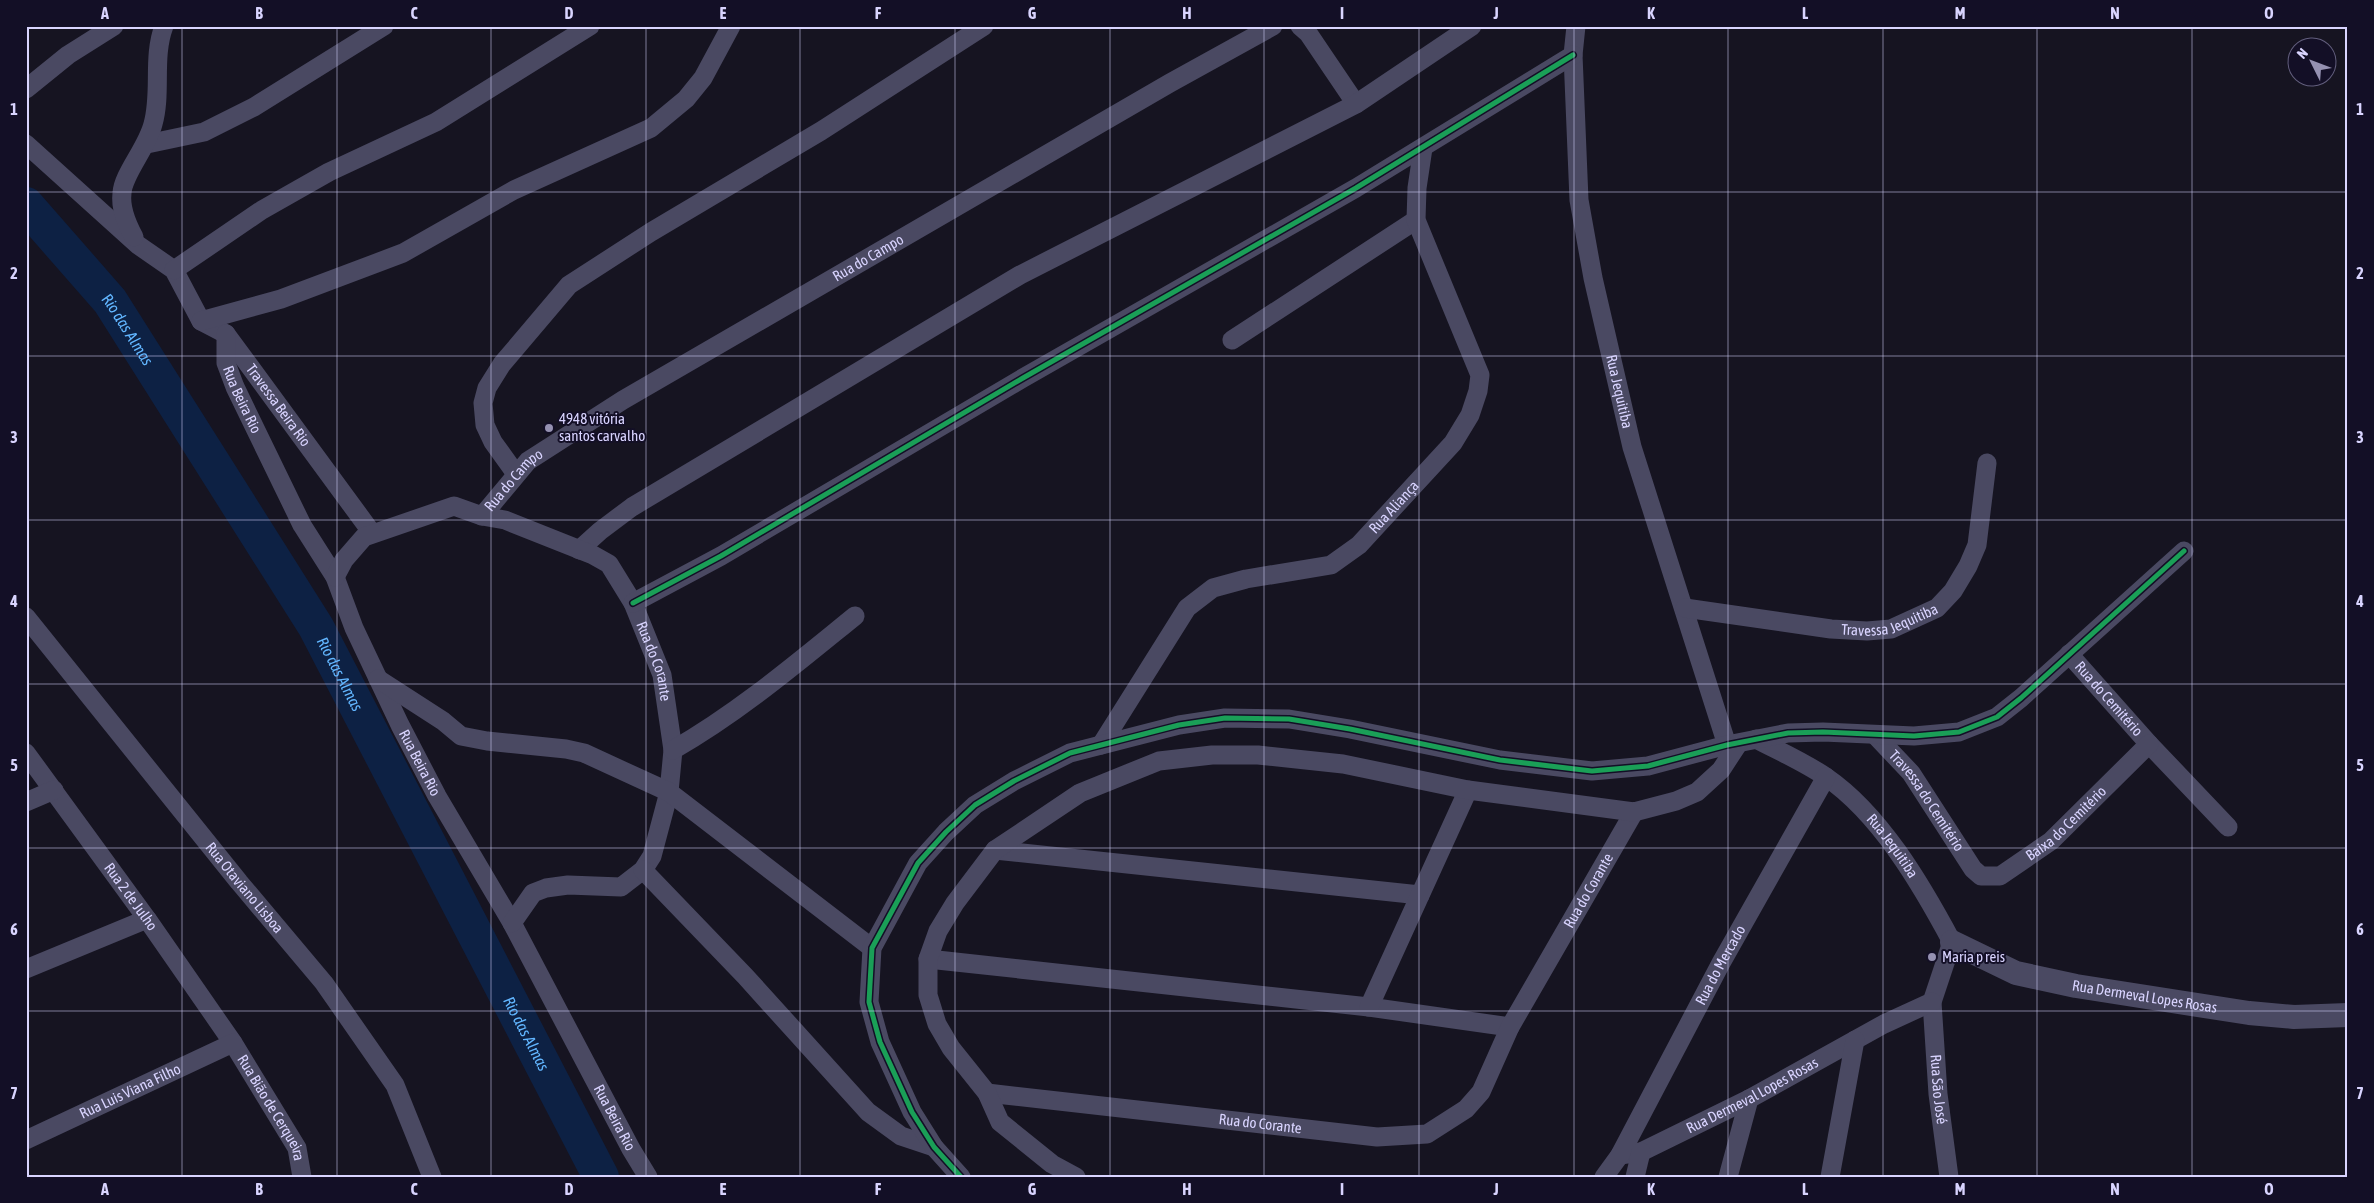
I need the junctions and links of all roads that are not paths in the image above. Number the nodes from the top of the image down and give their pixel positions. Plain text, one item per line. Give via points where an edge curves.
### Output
1 (114, 26) edge
2 (164, 26) edge
3 (384, 26) edge
4 (590, 26) edge
5 (731, 26) edge
6 (984, 26) edge
7 (1273, 26) edge
8 (1300, 26) edge
9 (1472, 26) edge
10 (1576, 26) edge
11 (1573, 55) junction
12 (26, 89) edge
13 (1356, 104) junction
14 (26, 144) edge
15 (147, 144) junction
16 (1423, 148) junction
17 (1416, 220) junction
18 (138, 245) junction
19 (174, 270) junction
20 (201, 321) junction
21 (226, 334) junction
22 (1232, 340) dead end
23 (1987, 463) dead end
24 (516, 474) junction
25 (482, 516) junction
26 (372, 533) junction
27 (579, 550) junction
28 (2184, 550) dead end
29 (335, 577) junction
30 (633, 603) junction
31 (1685, 608) junction
32 (855, 616) dead end
33 (26, 617) edge
34 (2068, 654) junction
35 (378, 679) junction
36 (1875, 735) junction
37 (1740, 743) junction
38 (2150, 744) junction
39 (1101, 745) junction
40 (673, 750) junction
41 (26, 753) edge
42 (1826, 777) junction
43 (54, 790) junction
44 (1468, 790) junction
45 (669, 792) junction
46 (26, 802) edge
47 (1634, 812) junction
48 (2228, 826) dead end
49 (995, 850) junction
50 (1974, 869) joint
51 (643, 870) junction
52 (1420, 895) junction
53 (147, 919) junction
54 (512, 923) junction
55 (1952, 942) junction
56 (872, 948) junction
57 (928, 959) junction
58 (26, 969) edge
59 (1932, 1002) junction
60 (1369, 1007) junction
61 (2348, 1015) edge
62 (1510, 1027) junction
63 (1855, 1040) junction
64 (233, 1043) junction
65 (987, 1093) junction
66 (1750, 1099) junction
67 (26, 1140) edge
68 (934, 1147) junction
69 (1641, 1152) junction
70 (1620, 1155) junction
71 (302, 1177) edge
72 (432, 1177) edge
73 (648, 1177) edge
74 (961, 1177) edge
75 (1076, 1177) edge
76 (1604, 1177) edge
77 (1635, 1177) edge
78 (1728, 1177) edge
79 (1830, 1177) edge
80 (1949, 1177) edge

1 - 12 street via 68,55
2 - 15 street via 157,52 157,106
3 - 15 street via 254,108 204,132
4 - 19 street via 436,122 329,172 262,210
5 - 20 street via 704,78 686,99 651,128 514,190 403,253 281,299
6 - 24 street via 569,286 502,364 487,388 483,403 485,425
7 - 24 street, Rua do Campo via 623,400 528,461
8 - 13 street
9 - 13 street
10 - 11 street, Rua Jequitiba
11 - 16 street
11 - 31 street, Rua Jequitiba via 1579,200 1593,278 1632,447
13 - 27 street via 1020,275 632,506
14 - 18 street
15 - 18 street via 126,178 122,193 123,212
16 - 17 street, Rua Aliança
16 - 30 street via 720,556
17 - 22 street
17 - 39 street, Rua Aliança via 1480,375 1470,416 1453,443 1360,545 1340,560 1331,565 1246,579 1213,588 1187,608
18 - 19 street
19 - 20 street
20 - 21 street, Travessa Beira Rio
21 - 26 street, Travessa Beira Rio
21 - 29 street, Rua Beira Rio via 226,363 234,386 302,525
23 - 31 street, Travessa Jequitiba via 1977,545 1953,591 1937,608 1891,629 1867,631 1831,629
24 - 25 street, Rua do Campo
25 - 26 street, Rua do Corante via 454,506
25 - 27 street, Rua do Corante via 505,520
26 - 29 street, Rua do Corante via 353,548
27 - 30 street, Rua do Corante via 610,564
28 - 34 street
29 - 35 street, Rua Beira Rio
30 - 40 street, Rua do Corante via 662,675
31 - 37 street, Rua Jequitiba
32 - 40 street via 766,687
33 - 72 street, Rua Otaviano Lisboa via 324,983 394,1085
34 - 36 street via 2021,698 1985,723 1936,736
34 - 38 street, Rua do Cemitério
35 - 45 street via 461,736 566,748
35 - 54 street, Rua Beira Rio via 438,796
36 - 37 street via 1788,733
36 - 50 street, Travessa do Cemitério via 1911,773
37 - 39 street via 1648,766 1592,771 1500,760 1289,719 1225,718 1180,725
37 - 42 street, Rua Jequitiba
37 - 47 street via 1721,770 1697,792
38 - 48 street
38 - 50 street, Baixa do Cemitério via 2051,841 2030,856 2000,876 1981,876
39 - 56 street via 1070,753 1014,780 975,805 918,863
40 - 45 street, Rua do Corante
41 - 43 street, Rua 2 de Julho
42 - 55 street, Rua Jequitiba via 1866,812 1895,849 1928,898
42 - 70 street, Rua do Mercado via 1716,972
43 - 46 street
43 - 53 street, Rua 2 de Julho
44 - 47 street
44 - 49 street via 1343,764 1258,755 1212,755 1159,761 1080,793
44 - 52 street
45 - 51 street, Rua do Corante via 654,850
45 - 56 street
47 - 62 street, Rua do Corante
49 - 52 street
49 - 57 street via 955,903 938,932
51 - 54 street via 621,887 568,885 533,893
51 - 68 street via 745,976 868,1112 901,1136
52 - 60 street
53 - 58 street
53 - 64 street, Rua 2 de Julho
54 - 73 street, Rua Beira Rio
55 - 59 street
55 - 61 street, Rua Dermeval Lopes Rosas via 2000,967 2058,983 2249,1013 2294,1017
56 - 68 street via 869,1002 880,1042 912,1112
57 - 60 street
57 - 65 street via 928,995 937,1024 951,1048
59 - 63 street, Rua Dermeval Lopes Rosas
59 - 80 street, Rua São José via 1938,1094
60 - 62 street
62 - 65 street, Rua do Corante via 1481,1092 1448,1123 1427,1134 1377,1137
63 - 66 street, Rua Dermeval Lopes Rosas
63 - 79 street
64 - 67 street, Rua Luis Viana Filho
64 - 71 street, Rua Bião de Cerqueira via 297,1148
65 - 75 street via 1000,1122 1052,1164
66 - 69 street, Rua Dermeval Lopes Rosas
66 - 78 street
68 - 74 street
69 - 70 street, Rua Dermeval Lopes Rosas
69 - 77 street
70 - 76 street

